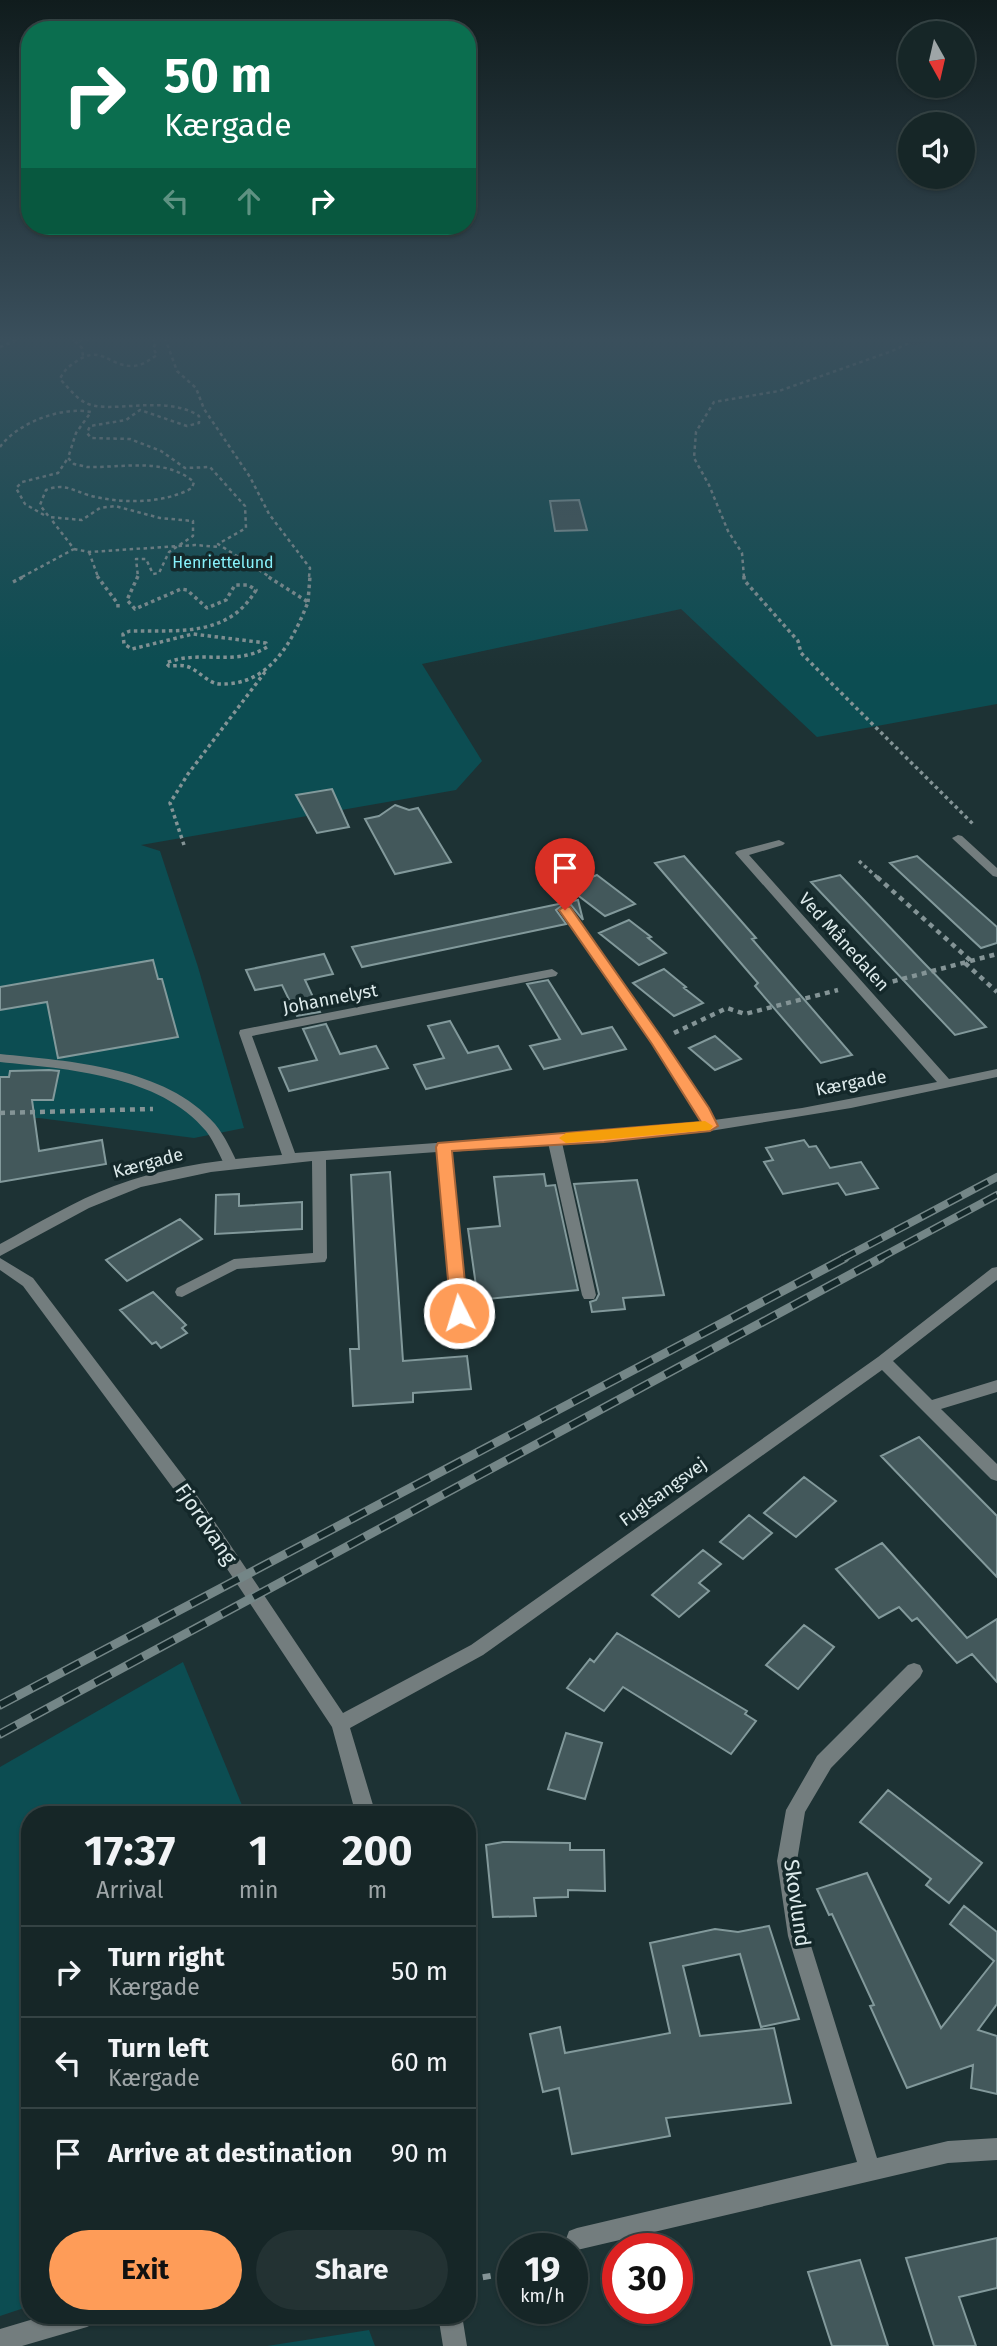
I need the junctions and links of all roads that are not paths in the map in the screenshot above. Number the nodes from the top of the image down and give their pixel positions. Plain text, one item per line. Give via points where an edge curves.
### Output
1 (958, 838) road end
2 (779, 843) dead end
3 (997, 874) edge
4 (565, 910) dead end
5 (552, 973) dead end
6 (0, 1058) edge
7 (997, 1073) edge
8 (946, 1084) junction
9 (710, 1126) junction
10 (554, 1138) junction
11 (443, 1147) junction
12 (319, 1156) junction
13 (289, 1158) junction
14 (232, 1166) junction
15 (0, 1251) edge
16 (0, 1262) edge
17 (997, 1272) edge
18 (182, 1292) dead end
19 (589, 1295) dead end
20 (459, 1313) dead end
21 (883, 1361) junction
22 (997, 1386) edge
23 (928, 1407) junction
24 (997, 1474) edge
25 (914, 1671) dead end
26 (340, 1724) junction
27 (363, 1806) edge
28 (997, 2149) edge
29 (870, 2169) junction
30 (588, 2237) edge
31 (58, 2324) edge
32 (451, 2324) edge
33 (0, 2341) edge
34 (455, 2346) edge

1 - 3 street
2 - 8 street, Ved Månedalen via 741,853
4 - 9 street
5 - 13 street, Johannelyst via 245,1033
6 - 14 street via 89,1068 137,1082 181,1102 209,1126
7 - 8 street, Kærgade
8 - 9 street, Kærgade
9 - 10 street, Kærgade
10 - 11 street, Kærgade
10 - 19 street
11 - 12 street, Kærgade
11 - 20 street
12 - 13 street, Kærgade
12 - 18 street via 320,1258 234,1264
13 - 14 street, Kærgade
14 - 15 street, Kærgade via 138,1183 91,1201
16 - 26 street, Fjordvang via 28,1282 184,1490
17 - 21 street, Fuglsangsvej
21 - 23 street
21 - 26 street, Fuglsangsvej via 477,1650
22 - 23 street
23 - 24 street
25 - 29 street, Skovlund via 824,1762 796,1810 787,1861 798,1936
26 - 27 street, Fjordvang
28 - 29 street via 948,2152
29 - 30 street
31 - 33 street
32 - 34 street

